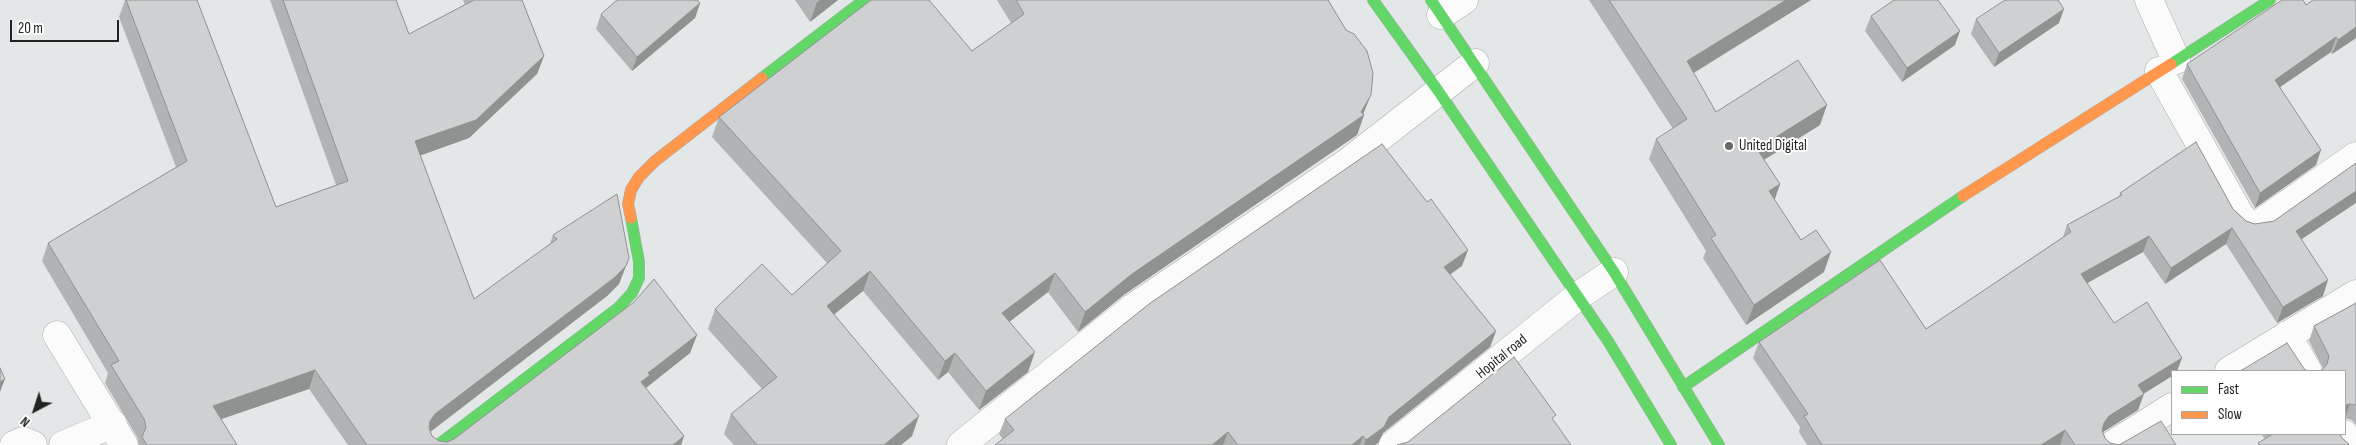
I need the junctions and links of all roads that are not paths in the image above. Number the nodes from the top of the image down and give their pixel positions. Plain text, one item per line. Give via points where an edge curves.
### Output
1 (864, 0) edge
2 (1373, 0) edge
3 (1464, 0) edge
4 (2149, 0) edge
5 (2270, 0) edge
6 (1436, 8) edge
7 (1476, 63) junction
8 (2168, 65) junction
9 (1439, 92) junction
10 (2356, 156) edge
11 (1614, 272) junction
12 (2356, 294) edge
13 (1578, 296) junction
14 (57, 335) dead end
15 (2287, 335) junction
16 (2231, 370) edge
17 (2307, 370) edge
18 (1683, 388) junction
19 (2171, 408) edge
20 (119, 435) edge
21 (14, 445) edge
22 (33, 445) edge
23 (63, 445) edge
24 (438, 445) edge
25 (960, 445) edge
26 (1393, 445) edge
27 (1671, 445) edge
28 (1719, 445) edge
29 (2112, 445) edge

1 - 24 street via 639,177 631,190 628,204 639,262 639,278 632,293 618,308
2 - 9 street
3 - 6 street
4 - 8 street
5 - 8 street
6 - 7 street
7 - 9 street
7 - 11 street
8 - 10 street via 2241,217 2250,224 2259,224
8 - 18 street via 1968,193
9 - 13 street
9 - 25 street via 1348,162 1134,307
11 - 13 street, Hopital road
11 - 18 street
12 - 15 street
13 - 26 street, Hopital road
13 - 27 street
14 - 20 street
15 - 16 street
15 - 17 street
18 - 28 street
19 - 29 street
20 - 23 street
21 - 22 street via 23,441

